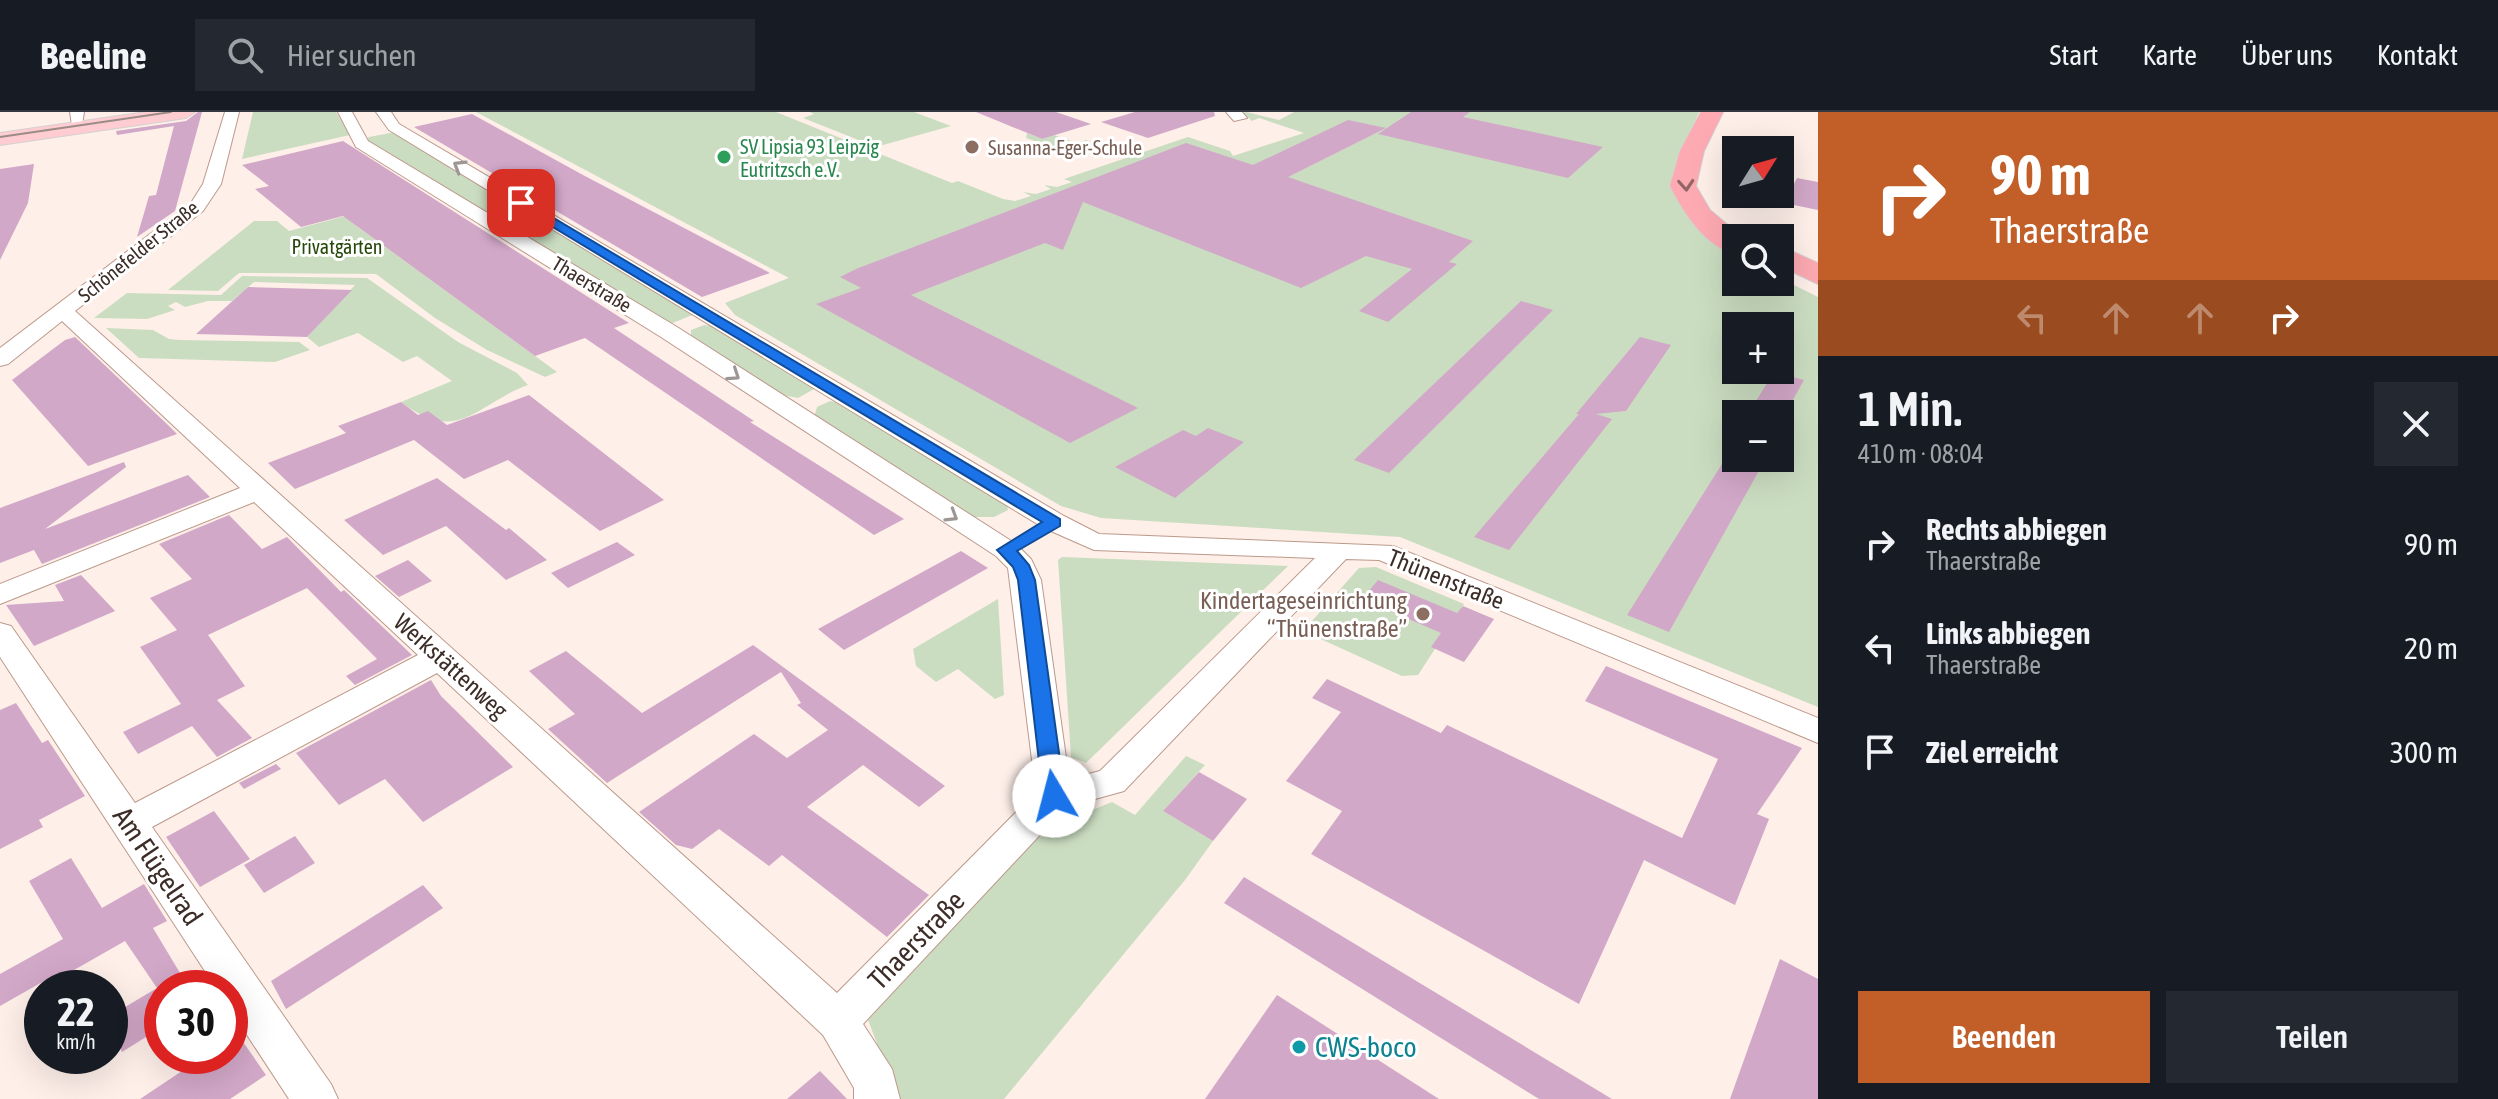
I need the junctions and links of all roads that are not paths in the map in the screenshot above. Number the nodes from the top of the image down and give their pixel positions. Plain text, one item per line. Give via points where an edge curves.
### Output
1 (146, 112) edge
2 (186, 112) edge
3 (232, 112) edge
4 (345, 112) edge
5 (1712, 112) edge
6 (77, 117) edge
7 (389, 120) edge
8 (0, 133) edge
9 (358, 133) junction
10 (0, 139) edge
11 (1713, 190) dead end
12 (1737, 224) edge
13 (1722, 234) edge
14 (1794, 262) edge
15 (1818, 275) edge
16 (1794, 279) edge
17 (1818, 291) edge
18 (63, 311) junction
19 (709, 316) junction
20 (669, 332) junction
21 (0, 359) edge
22 (837, 392) junction
23 (790, 413) junction
24 (259, 490) junction
25 (1054, 522) junction
26 (1006, 550) junction
27 (1338, 551) junction
28 (0, 595) edge
29 (0, 633) edge
30 (441, 657) junction
31 (1818, 731) edge
32 (1054, 796) junction
33 (128, 823) junction
34 (838, 1021) junction
35 (315, 1099) edge
36 (877, 1099) edge

1 - 6 main road
2 - 10 main road
3 - 18 street, Schönefelder Straße via 212,184 197,207
4 - 9 street, Thaerstraße
5 -> 13 highway via 1692,151 1683,186 1699,215
6 - 8 main road
7 - 9 street, Thaerstraße
19 -> 7 street, Thaerstraße
9 - 20 street, Thaerstraße via 362,144
11 - 12 highway
14 - 15 highway
16 - 17 highway
18 - 21 street, Schönefelder Straße
18 - 24 street, Werkstättenweg
19 - 20 street
19 - 22 street, Thaerstraße
20 -> 23 street, Thaerstraße
22 - 23 street
22 - 25 street, Thaerstraße
23 -> 26 street, Thaerstraße
24 - 28 street
24 - 30 street, Werkstättenweg
25 - 26 street
25 - 27 street, Thünenstraße via 1094,542
26 - 32 street, Thaerstraße via 1021,565 1026,580
27 - 31 street, Thünenstraße via 1383,552
27 - 32 street via 1111,782
29 - 33 street, Am Flügelrad
30 - 33 street
30 - 34 street, Werkstättenweg
32 - 34 street, Thaerstraße
33 - 35 street, Am Flügelrad
34 - 36 street via 876,1084

